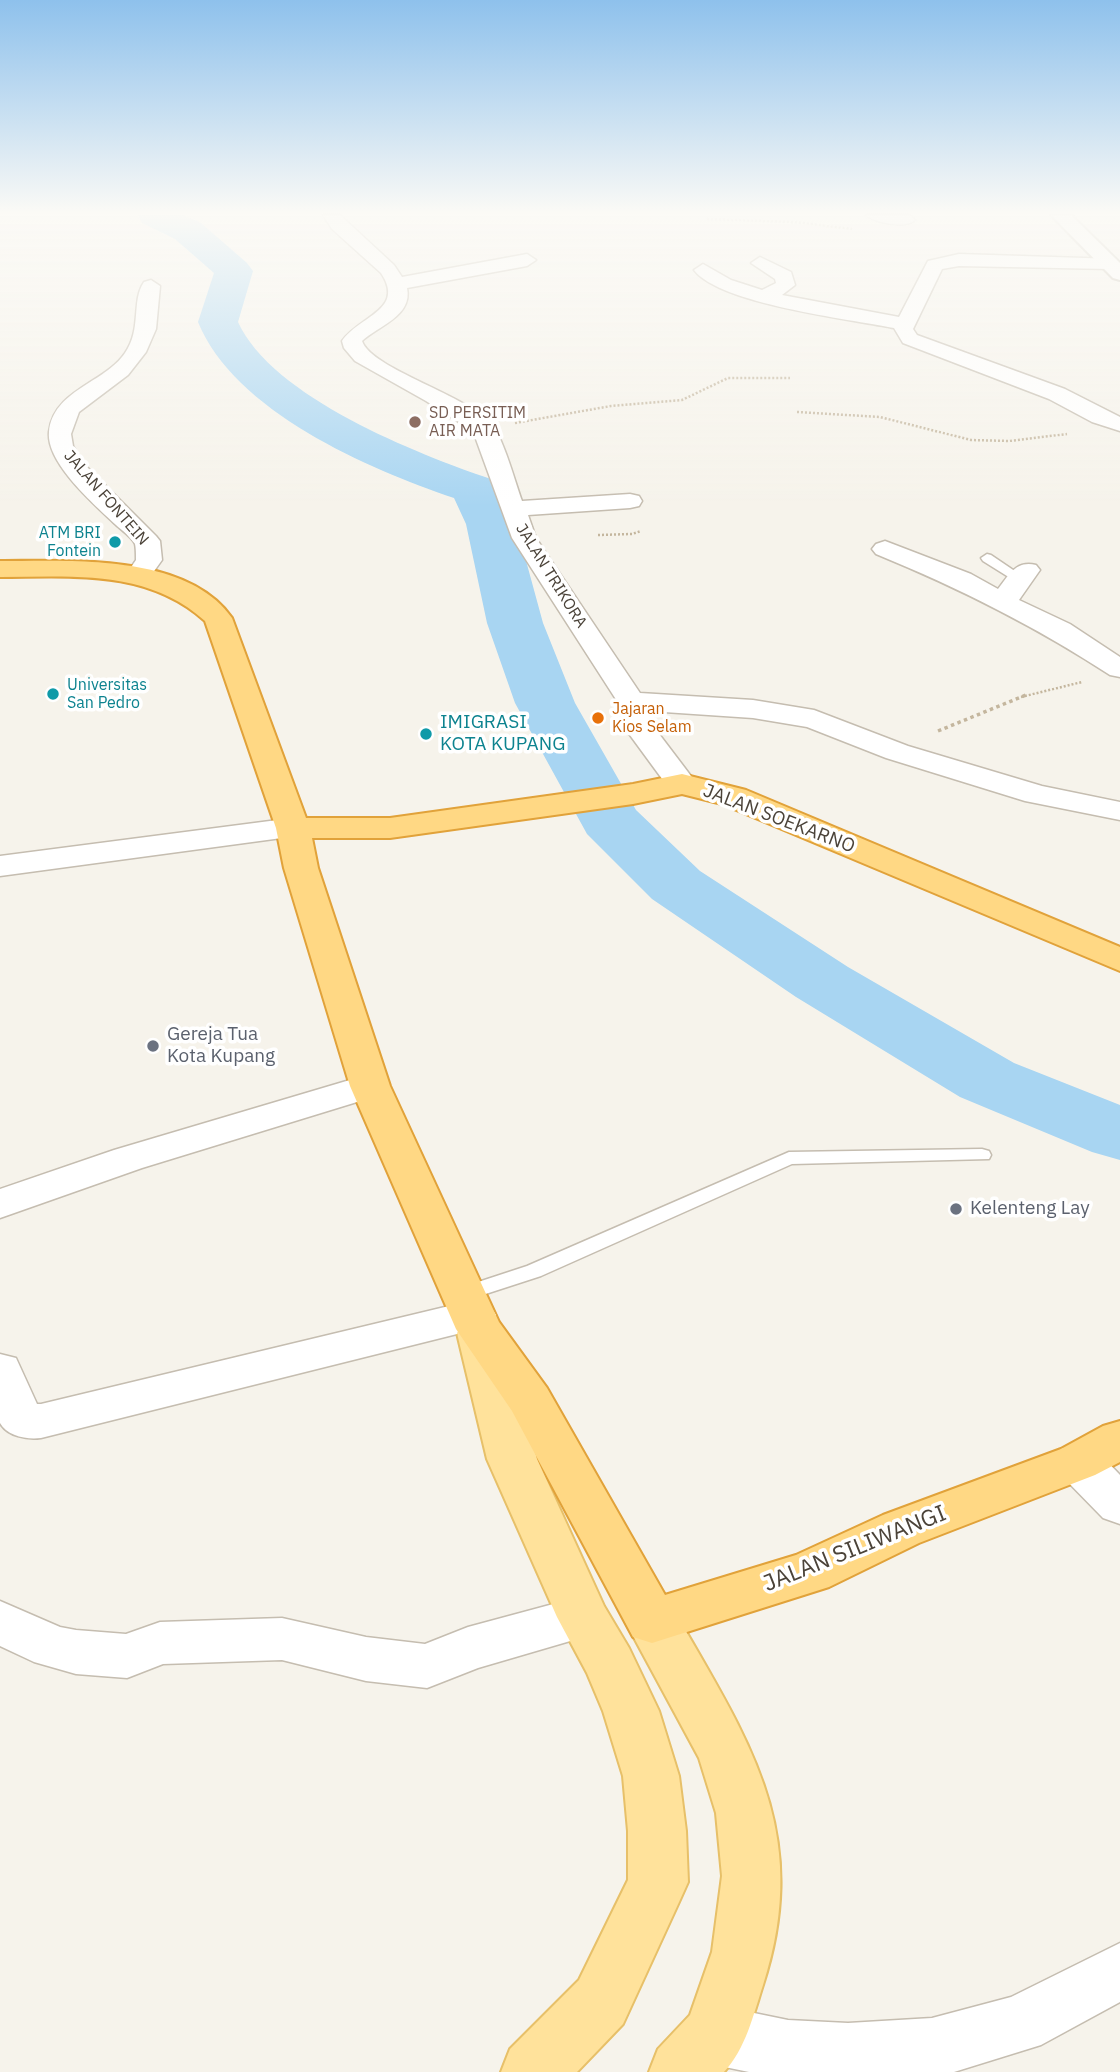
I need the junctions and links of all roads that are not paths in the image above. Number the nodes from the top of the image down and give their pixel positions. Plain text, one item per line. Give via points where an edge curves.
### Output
1 (147, 312) edge
2 (389, 312) edge
3 (841, 312) edge
4 (912, 312) edge
5 (906, 324) junction
6 (1120, 424) edge
7 (630, 501) dead end
8 (511, 509) junction
9 (885, 549) dead end
10 (988, 558) dead end
11 (0, 569) edge
12 (1023, 574) joint
13 (138, 576) junction
14 (1005, 604) junction
15 (1120, 670) edge
16 (631, 701) junction
17 (682, 784) junction
18 (1120, 811) edge
19 (293, 828) junction
20 (0, 866) edge
21 (1120, 960) edge
22 (370, 1086) junction
23 (982, 1155) dead end
24 (0, 1204) edge
25 (472, 1313) junction
26 (0, 1370) edge
27 (1099, 1451) edge
28 (1120, 1505) edge
29 (583, 1617) junction
30 (652, 1621) junction
31 (0, 1622) edge
32 (1120, 1971) edge
33 (698, 2054) edge
34 (533, 2072) edge

1 - 13 street, JALAN FONTEIN via 147,327 135,355 74,404 60,430 62,447 86,480 147,541 149,560
2 - 8 street, JALAN TRIKORA via 356,334 354,348 377,367 483,428
3 - 5 street
4 - 5 street
5 - 6 street via 903,329 910,339 1057,394
7 - 8 street
8 - 16 street, JALAN TRIKORA via 524,538
9 - 14 street via 962,580
10 - 12 lane
11 - 13 highway
12 - 14 street
13 - 19 highway via 188,593 218,618
14 - 15 street via 1060,629
16 - 17 street, JALAN TRIKORA via 642,731
16 - 18 street via 753,709 814,719 897,751 1036,794
17 - 19 highway, JALAN SOEKARNO via 390,828
17 - 21 highway, JALAN SOEKARNO via 734,797
19 - 20 street
19 - 22 highway via 301,868
22 - 24 street via 128,1159
22 - 25 highway
23 - 25 lane via 789,1158 534,1271
25 - 26 street via 41,1422 20,1419
25 - 29 main road via 512,1460
25 - 30 highway via 530,1400
27 - 28 street
27 - 30 highway, JALAN SILIWANGI via 901,1529 811,1572
29 - 31 street via 468,1649 427,1666 366,1659 282,1639 160,1643 127,1656 76,1652 52,1647
29 - 34 main road via 631,1711 650,1776 658,1882 601,2002
30 - 33 main road via 725,1753 745,1813 752,1876 743,1952
32 - 33 street via 1020,2024 932,2048

